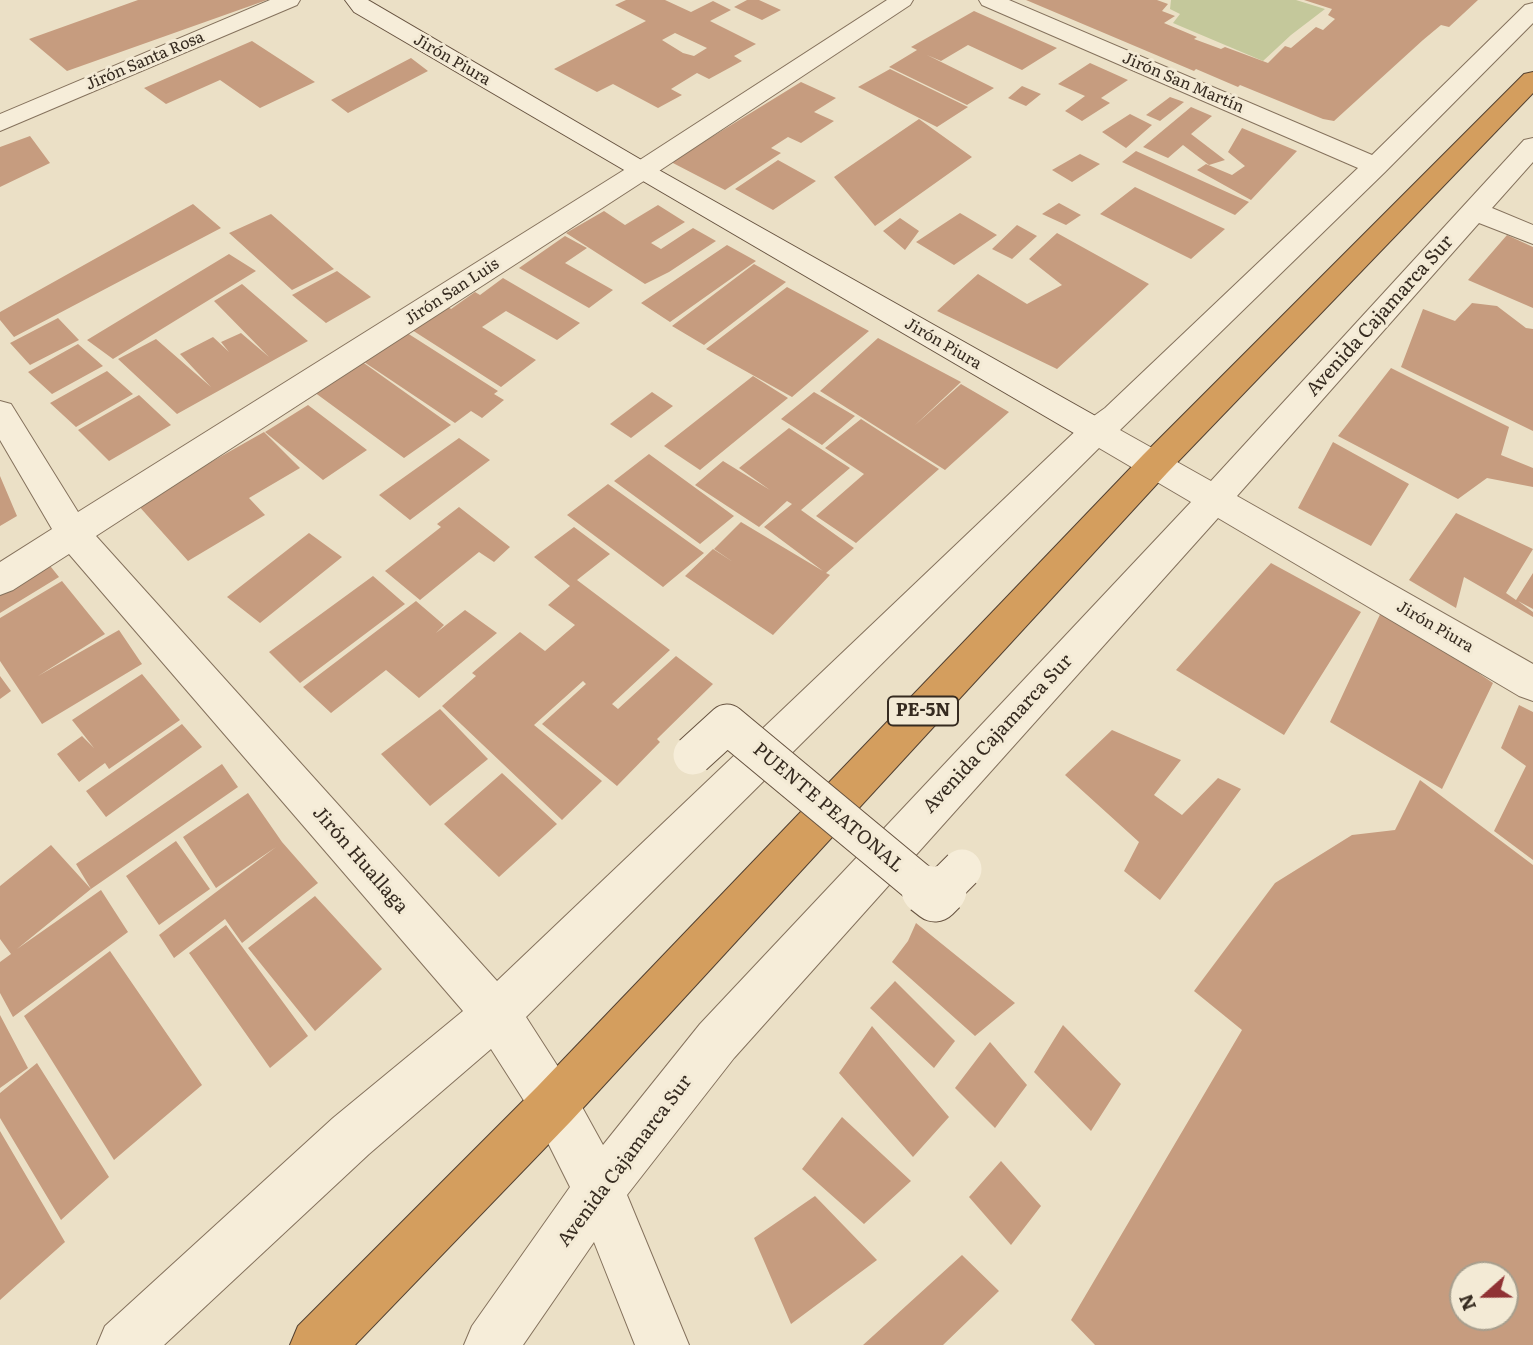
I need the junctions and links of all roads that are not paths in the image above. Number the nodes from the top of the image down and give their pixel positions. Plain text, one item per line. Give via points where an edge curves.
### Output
1 (289, 0) edge
2 (356, 0) edge
3 (902, 0) edge
4 (990, 0) edge
5 (1533, 10) edge
6 (1533, 79) edge
7 (0, 123) edge
8 (1533, 146) edge
9 (1376, 166) junction
10 (641, 171) junction
11 (1475, 211) junction
12 (1533, 235) edge
13 (0, 412) edge
14 (1096, 431) junction
15 (1155, 464) junction
16 (1215, 499) junction
17 (74, 536) junction
18 (0, 580) edge
19 (1533, 684) edge
20 (693, 755) dead end
21 (962, 869) dead end
22 (496, 1014) junction
23 (554, 1104) junction
24 (599, 1189) junction
25 (124, 1345) edge
26 (317, 1345) edge
27 (491, 1345) edge
28 (662, 1345) edge

1 - 7 street, Jirón Santa Rosa
2 - 10 street, Jirón Piura
3 - 10 street, Jirón San Luis
4 - 9 street, Jirón San Martín
5 - 9 street
6 - 15 highway, PE-5N
8 - 11 street, Avenida Cajamarca Sur
9 - 14 street
10 - 14 street, Jirón Piura
10 - 17 street, Jirón San Luis
11 - 12 street
11 - 16 street, Avenida Cajamarca Sur
13 - 17 street, Jirón Huallaga
14 - 15 street, Jirón Piura
14 - 22 street
15 - 16 street, Jirón Piura
15 - 23 highway, PE-5N
16 - 19 street, Jirón Piura
16 - 24 street, Avenida Cajamarca Sur via 717,1041
17 - 18 street, Jirón San Luis
17 - 22 street, Jirón Huallaga
20 - 21 street, PUENTE PEATONAL, bridge via 727,723 935,897
22 - 23 street, Jirón Huallaga
22 - 25 street via 351,1136
23 - 24 street, Jirón Huallaga
23 - 26 highway, PE-5N
24 - 27 street, Avenida Cajamarca Sur
24 - 28 street, Jirón Huallaga

